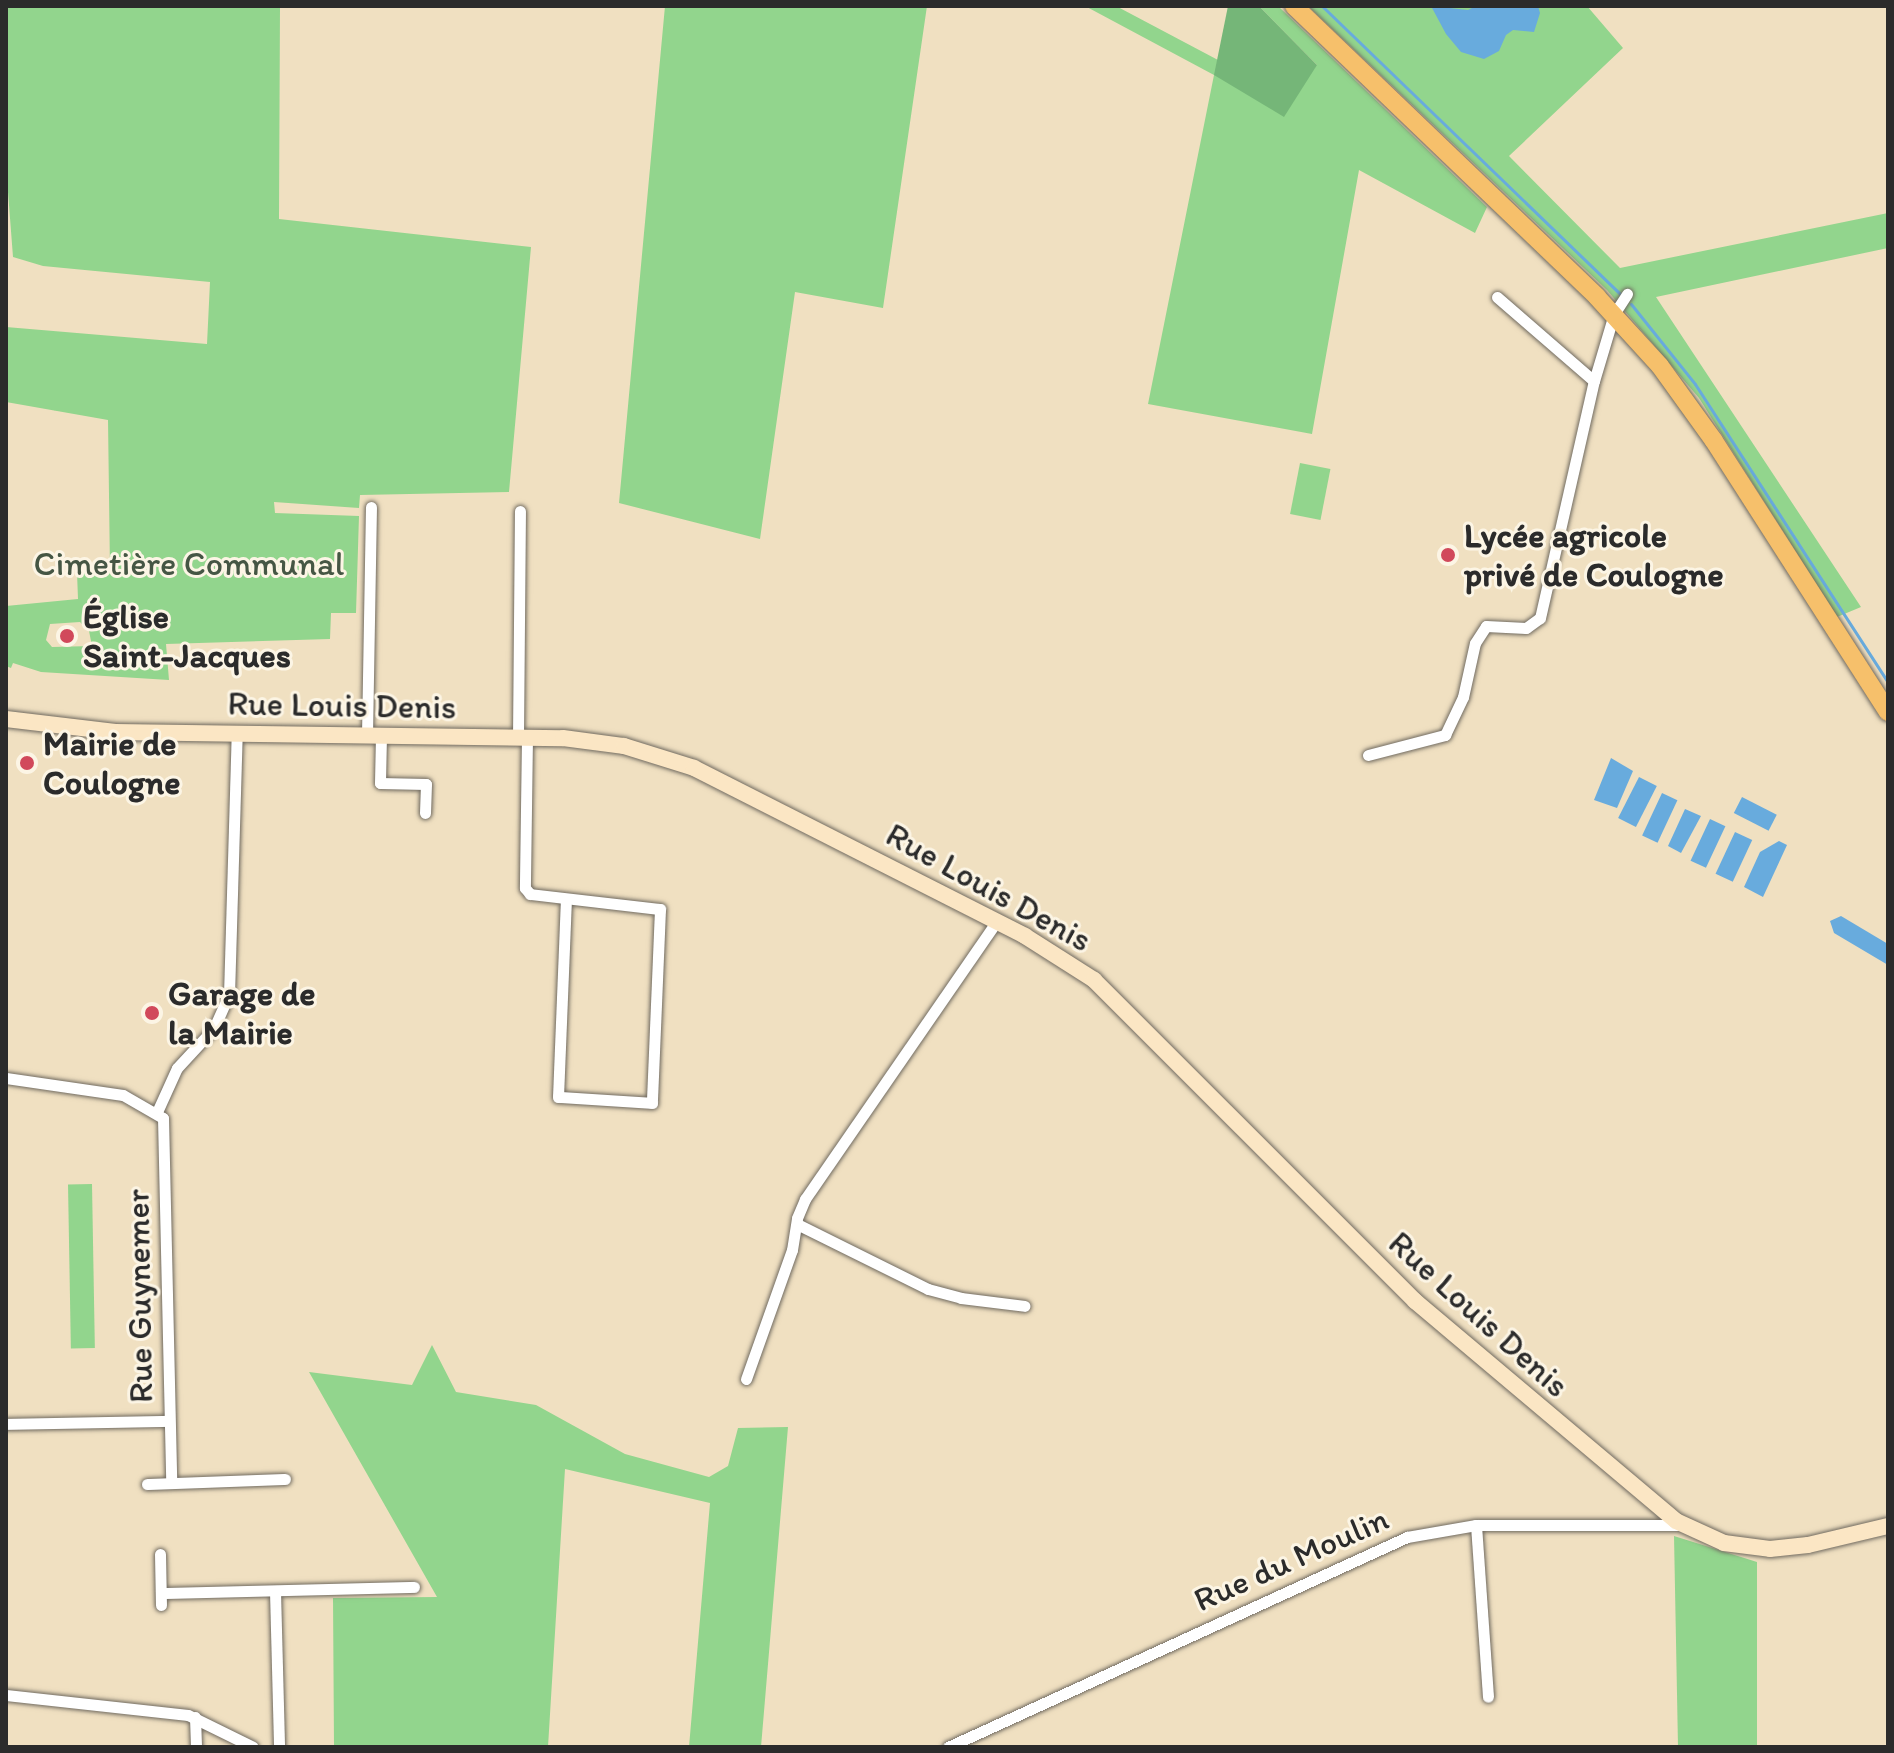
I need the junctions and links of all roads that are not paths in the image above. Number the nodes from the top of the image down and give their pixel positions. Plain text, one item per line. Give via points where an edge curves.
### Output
1 (1294, 6) edge
2 (1627, 294) dead end
3 (1497, 297) dead end
4 (1614, 314) junction
5 (1594, 381) junction
6 (371, 507) dead end
7 (520, 511) dead end
8 (1888, 712) edge
9 (6, 719) edge
10 (237, 733) junction
11 (374, 735) junction
12 (523, 737) junction
13 (1368, 755) dead end
14 (425, 813) dead end
15 (566, 899) junction
16 (997, 921) junction
17 (6, 1078) edge
18 (157, 1112) junction
19 (797, 1224) junction
20 (1025, 1306) dead end
21 (746, 1379) dead end
22 (169, 1421) junction
23 (6, 1424) edge
24 (285, 1479) dead end
25 (171, 1483) junction
26 (147, 1484) dead end
27 (1476, 1525) junction
28 (1681, 1525) junction
29 (1888, 1526) edge
30 (160, 1554) dead end
31 (414, 1587) dead end
32 (275, 1591) junction
33 (6, 1695) edge
34 (1488, 1697) dead end
35 (195, 1717) junction
36 (196, 1747) edge
37 (253, 1747) edge
38 (279, 1747) edge
39 (948, 1747) edge

1 - 4 main road
2 - 4 street
3 - 5 street
4 - 5 street
4 - 8 main road via 1698,416
5 - 13 street via 1540,618 1526,628 1486,626 1475,643 1463,697 1445,735
6 - 11 street
7 - 12 street
9 - 10 street, Rue Louis Denis via 98,731
10 - 11 street, Rue Louis Denis
10 - 18 street via 229,995 214,1028 177,1068
11 - 12 street, Rue Louis Denis
11 - 14 street via 380,783 426,784
12 - 15 street via 525,888 530,894
12 - 16 street, Rue Louis Denis via 609,743 694,768
15 - 15 street via 660,909 652,1103 558,1097
16 - 19 street via 825,1166
16 - 28 street, Rue Louis Denis via 1065,959 1108,992 1415,1301
17 - 18 street via 116,1093
18 - 22 street, Rue Guynemer via 165,1131
19 - 20 street via 928,1289
19 - 21 street
22 - 23 street
22 - 25 street, Rue Guynemer
24 - 25 street
25 - 26 street
27 - 28 street, Rue du Moulin
27 - 34 street
27 - 39 street, Rue du Moulin via 1425,1532 1382,1546
28 - 29 street, Rue Louis Denis via 1724,1543 1770,1549
30 - 32 street via 161,1599
31 - 32 street
32 - 38 street
33 - 35 street
35 - 36 street
35 - 37 street

